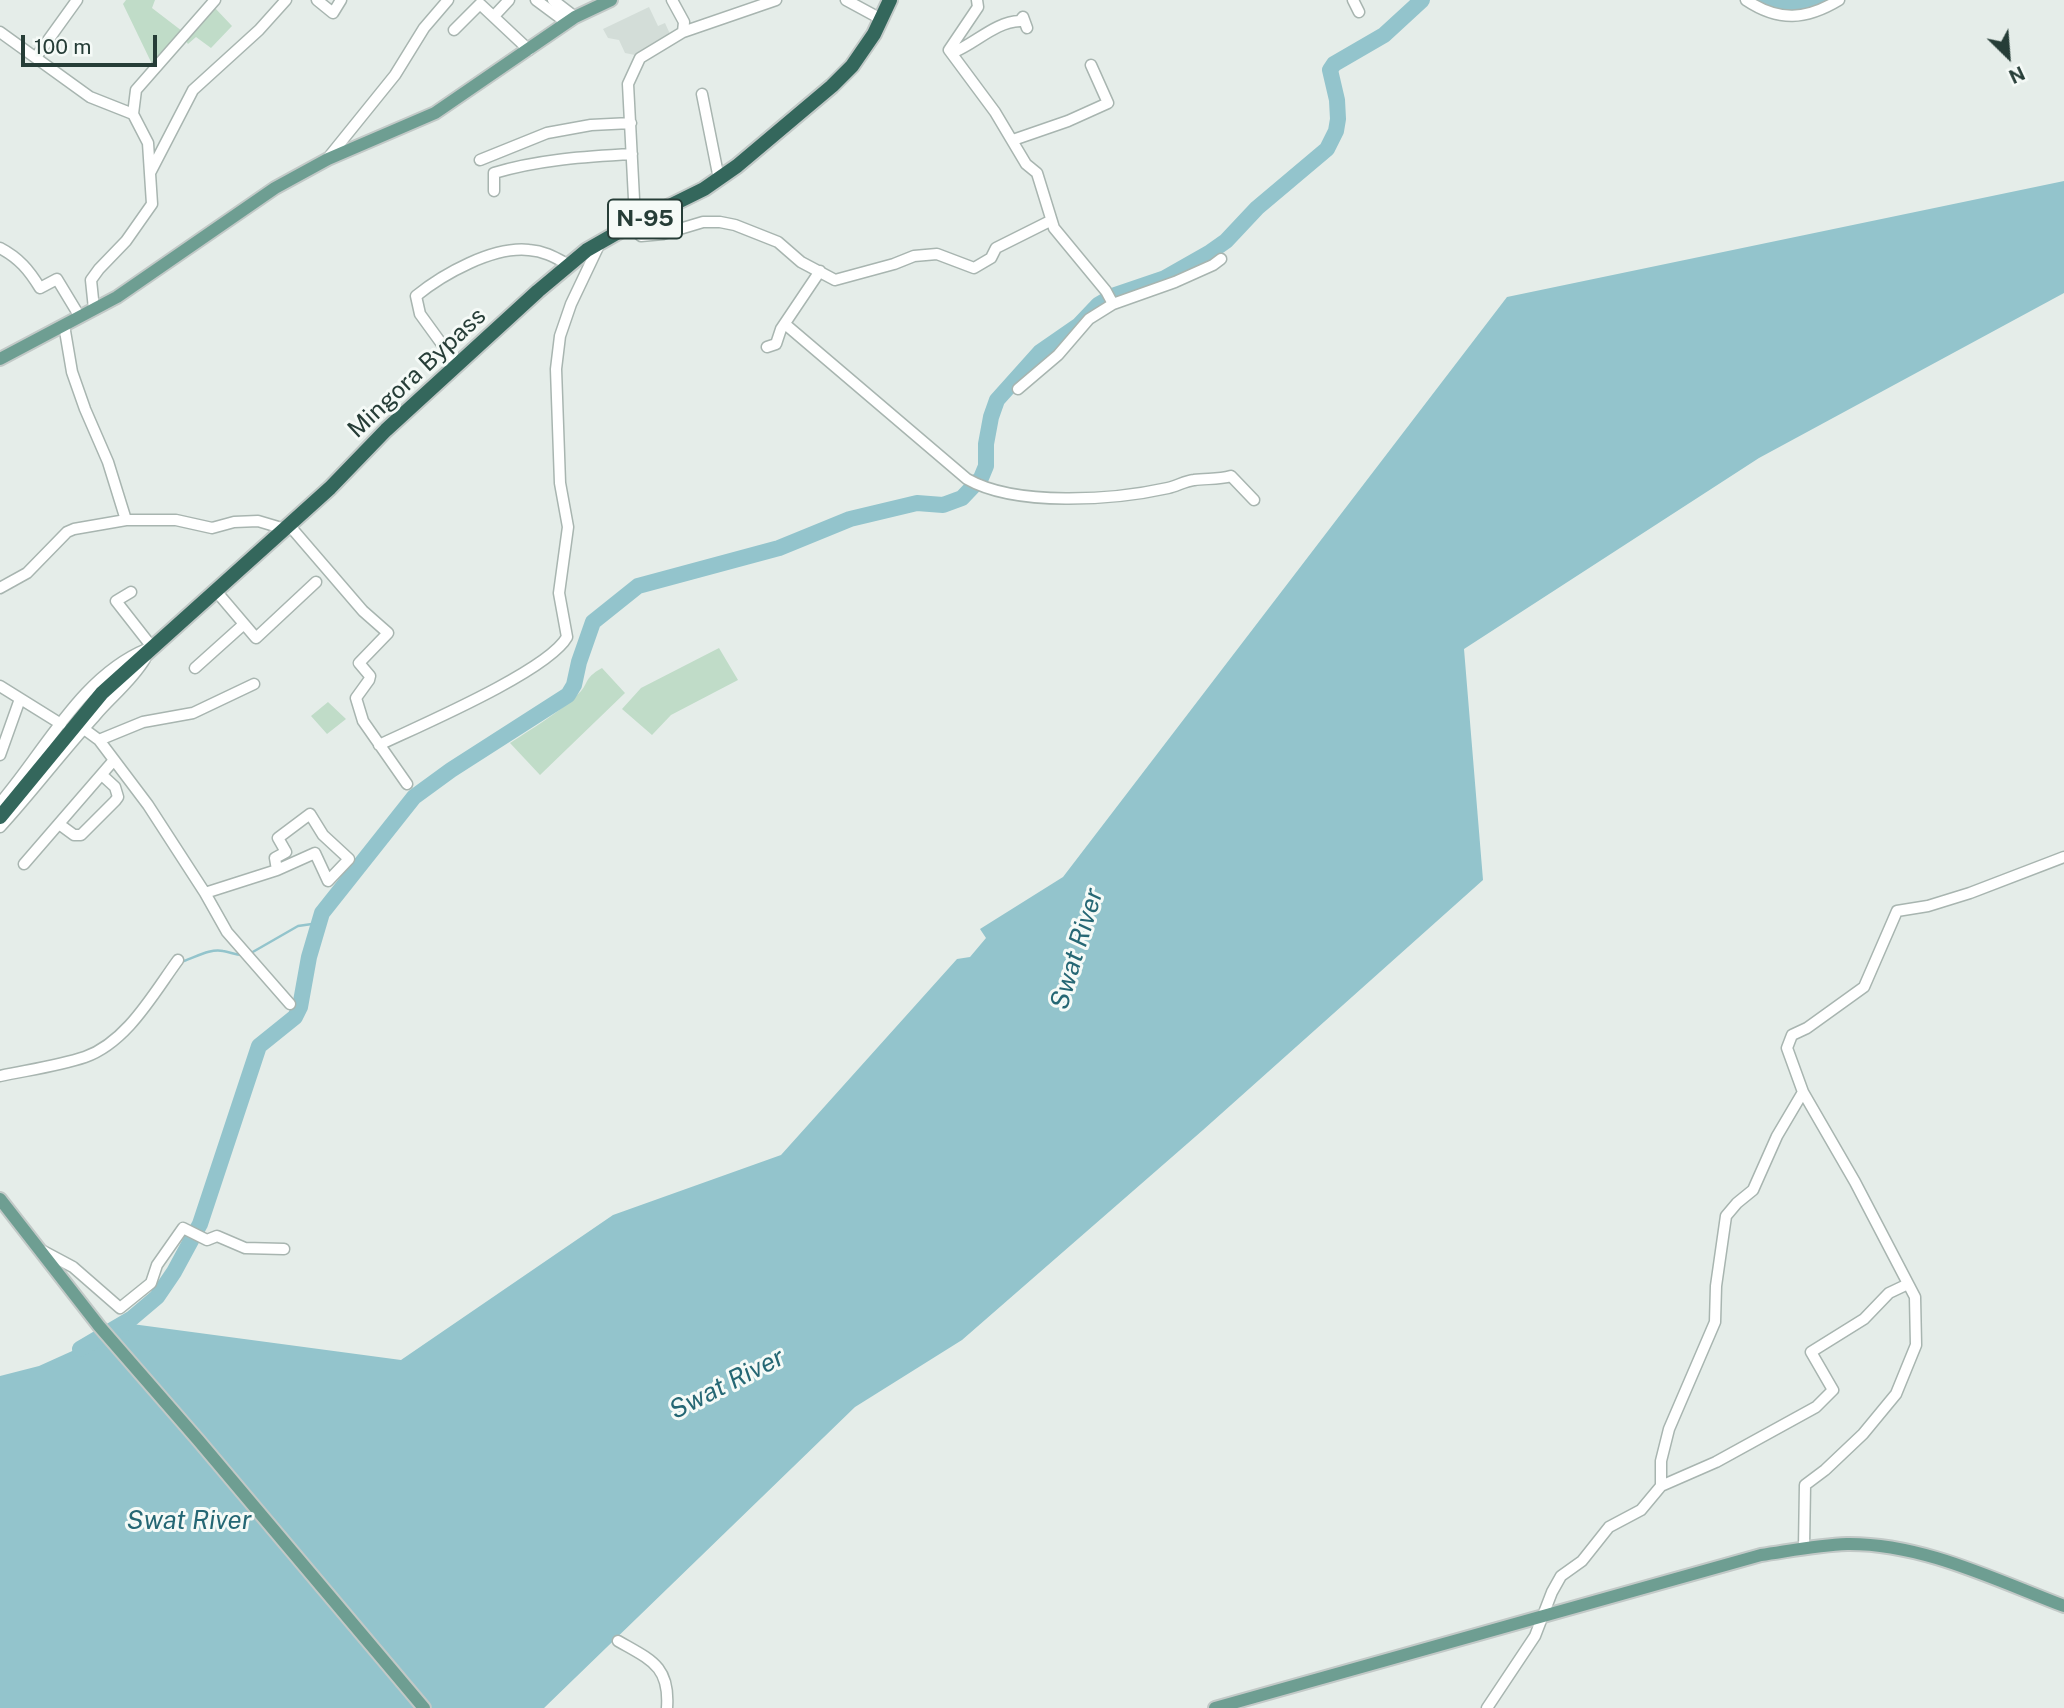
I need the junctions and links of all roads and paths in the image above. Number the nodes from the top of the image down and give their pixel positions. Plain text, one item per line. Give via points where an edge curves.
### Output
1 (77, 0) edge
2 (215, 0) edge
3 (286, 0) edge
4 (317, 0) edge
5 (341, 0) edge
6 (448, 0) edge
7 (509, 0) edge
8 (536, 0) edge
9 (553, 0) edge
10 (611, 0) edge
11 (672, 0) edge
12 (776, 0) edge
13 (846, 0) edge
14 (890, 0) edge
15 (977, 0) edge
16 (1353, 0) edge
17 (1746, 0) edge
18 (1839, 0) edge
19 (1359, 12) dead end
20 (495, 15) junction
21 (881, 19) junction
22 (571, 20) junction
23 (1027, 28) dead end
24 (454, 30) dead end
25 (0, 32) edge
26 (683, 32) junction
27 (529, 50) junction
28 (954, 52) dead end
29 (36, 57) junction
30 (1091, 65) dead end
31 (702, 94) dead end
32 (133, 114) junction
33 (632, 123) junction
34 (1013, 140) junction
35 (632, 154) junction
36 (328, 159) junction
37 (480, 160) dead end
38 (150, 174) junction
39 (719, 179) junction
40 (494, 191) dead end
41 (1050, 221) junction
42 (629, 226) junction
43 (600, 243) junction
44 (0, 248) edge
45 (1221, 259) dead end
46 (569, 265) junction
47 (820, 271) junction
48 (1113, 304) junction
49 (94, 309) junction
50 (80, 317) junction
51 (785, 324) junction
52 (64, 325) junction
53 (767, 346) dead end
54 (0, 359) edge
55 (457, 365) junction
56 (1018, 389) dead end
57 (1254, 500) dead end
58 (127, 520) junction
59 (287, 527) junction
60 (316, 582) dead end
61 (0, 588) edge
62 (216, 590) junction
63 (131, 592) dead end
64 (244, 624) junction
65 (152, 647) junction
66 (195, 668) dead end
67 (254, 684) dead end
68 (0, 686) edge
69 (20, 699) junction
70 (61, 724) junction
71 (84, 729) junction
72 (99, 740) junction
73 (379, 745) junction
74 (0, 755) edge
75 (114, 760) junction
76 (102, 775) junction
77 (407, 784) dead end
78 (0, 803) edge
79 (0, 817) edge
80 (59, 824) junction
81 (0, 827) edge
82 (2064, 857) edge
83 (24, 864) dead end
84 (278, 870) junction
85 (205, 892) junction
86 (178, 960) dead end
87 (290, 1004) dead end
88 (0, 1076) edge
89 (1803, 1092) junction
90 (0, 1199) edge
91 (40, 1249) junction
92 (284, 1249) dead end
93 (1908, 1284) junction
94 (1661, 1486) junction
95 (1804, 1548) junction
96 (2064, 1606) edge
97 (1543, 1616) junction
98 (618, 1641) dead end
99 (424, 1708) edge
100 (667, 1708) edge
101 (1215, 1708) edge
102 (1487, 1708) edge

1 - 29 street
2 - 32 street via 136,90
3 - 38 street via 193,89
4 - 5 street via 333,13
6 - 36 street
7 - 20 street
8 - 22 street
9 - 22 street
10 - 22 main road
11 - 26 street via 684,22
12 - 26 street
13 - 21 street
14 - 21 highway, Mingora Bypass / N-95
15 - 34 street via 978,7 949,50
16 - 19 street
17 - 18 street via 1779,15 1808,16
20 - 24 street via 480,4
20 - 27 street
21 - 39 highway, Mingora Bypass / N-95 via 852,66 832,86
22 - 27 main road
23 - 28 street via 1023,17
25 - 29 street
26 - 33 street via 640,58 628,84
27 - 36 main road via 435,113
29 - 32 street via 90,97
30 - 34 street via 1108,103
31 - 39 street
32 - 38 street via 148,143
33 - 35 street
33 - 37 street via 547,133
34 - 41 street via 1026,164 1037,173
35 - 40 street via 519,165 494,173
35 - 42 street via 634,199
36 - 49 main road via 275,188 117,298
38 - 49 street via 152,204 91,281
39 - 42 highway, Mingora Bypass / N-95
41 - 47 street via 996,248 991,258 974,268 937,254 914,256 835,280
41 - 48 street
42 - 43 highway, Mingora Bypass / N-95
42 - 47 street via 641,236 702,222 735,225 778,242
43 - 46 highway, Mingora Bypass / N-95
43 - 73 street via 560,335 556,369 560,483 568,527 559,593 566,637 545,659 508,681
44 - 50 street via 15,255 40,288 57,279
45 - 48 street via 1175,282
46 - 55 highway, Mingora Bypass / N-95
46 - 55 street via 548,253 527,249 500,253 477,259 416,296 420,314
47 - 51 street
48 - 56 street via 1089,319 1058,355
49 - 50 main road
50 - 52 main road
51 - 53 street via 776,344
51 - 57 street via 984,489 1043,498 1124,496 1193,480 1231,477
52 - 54 main road
52 - 58 street via 72,372
55 - 59 highway, Mingora Bypass / N-95
58 - 59 street via 176,520 212,528 258,521
58 - 61 street via 67,532 27,573
59 - 62 highway, Mingora Bypass / N-95
59 - 73 street via 388,633 359,663 370,676 356,698 363,721
60 - 64 street via 256,638
62 - 64 street
62 - 65 highway, Mingora Bypass / N-95
63 - 65 street via 116,601
64 - 66 street
65 - 70 street via 128,656
65 - 71 street via 138,671
65 - 79 highway, Mingora Bypass / N-95 via 102,693
67 - 72 street via 193,713 143,722
68 - 69 street
69 - 70 street
69 - 74 street
70 - 78 street
71 - 72 street
71 - 81 street
72 - 75 street
73 - 77 street
75 - 76 street
75 - 85 street
76 - 80 street
76 - 80 street via 115,788 115,801 80,835
80 - 83 street
82 - 89 street via 1970,893 1897,911 1864,987 1792,1035 1787,1048
84 - 84 street via 275,858 286,852 278,838 310,814 323,835 349,859 328,881 315,853
84 - 85 street
85 - 87 street via 227,932
86 - 88 street via 113,1041 87,1056
89 - 93 street
89 - 94 street via 1753,1190 1726,1216 1715,1322 1669,1429
90 - 91 main road
91 - 92 street via 73,1267 120,1308 150,1283 183,1228 207,1240 217,1236 244,1248
91 - 99 main road via 82,1306
93 - 94 street via 1889,1293 1864,1319 1811,1352 1833,1390 1816,1406 1716,1462
93 - 95 street via 1915,1297 1916,1345 1896,1394 1863,1434 1805,1485
94 - 97 street via 1641,1510 1609,1527 1582,1561 1562,1576
95 - 96 main road via 1847,1544 1912,1553 1949,1562
95 - 97 main road via 1761,1555
97 - 101 main road
97 - 102 street via 1535,1636
98 - 100 street via 662,1670

